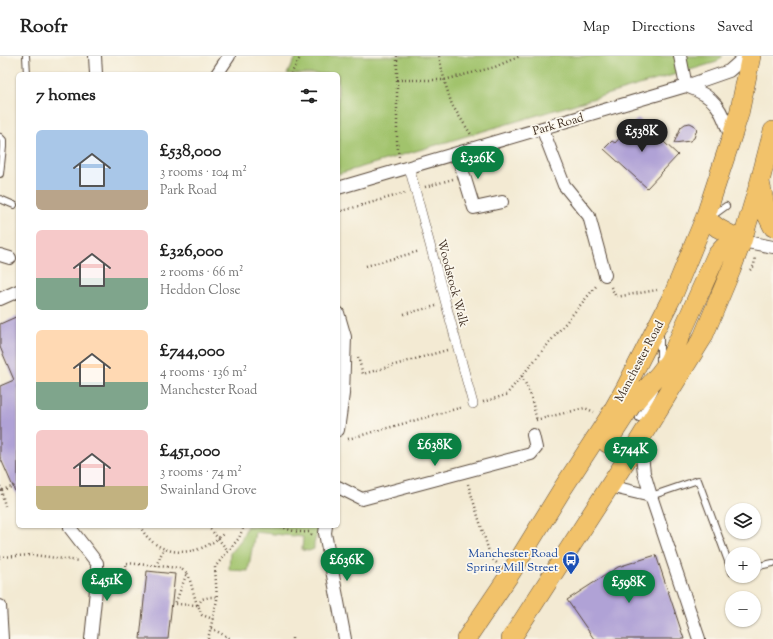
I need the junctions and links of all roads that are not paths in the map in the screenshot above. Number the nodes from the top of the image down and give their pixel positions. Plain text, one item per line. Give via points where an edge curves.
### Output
1 (26, 56) edge
2 (94, 56) edge
3 (229, 56) edge
4 (680, 56) edge
5 (746, 56) edge
6 (751, 56) edge
7 (27, 72) edge
8 (96, 72) edge
9 (219, 72) edge
10 (686, 86) junction
11 (542, 128) junction
12 (773, 131) edge
13 (0, 137) edge
14 (731, 139) junction
15 (457, 153) junction
16 (405, 168) junction
17 (0, 174) edge
18 (760, 181) junction
19 (340, 187) edge
20 (0, 199) edge
21 (502, 202) dead end
22 (14, 205) dead end
23 (726, 206) dead end
24 (705, 218) junction
25 (773, 227) edge
26 (742, 240) junction
27 (773, 247) edge
28 (605, 275) road end
29 (16, 292) edge
30 (1, 298) edge
31 (340, 320) edge
32 (660, 321) junction
33 (660, 373) junction
34 (473, 404) road end
35 (639, 418) dead end
36 (342, 435) edge
37 (533, 435) road end
38 (640, 439) junction
39 (609, 486) junction
40 (340, 488) edge
41 (563, 488) junction
42 (651, 496) junction
43 (70, 528) edge
44 (326, 528) edge
45 (725, 553) edge
46 (773, 563) edge
47 (761, 566) edge
48 (0, 606) edge
49 (2, 639) edge
50 (91, 639) edge
51 (346, 639) edge
52 (466, 639) edge
53 (511, 639) edge
54 (700, 639) edge

1 - 7 lane
2 - 8 street
3 - 9 street
4 - 10 street
5 - 10 street, Park Road via 729,71
6 - 14 main road, Manchester Road
10 - 11 street, Park Road
10 - 14 street via 707,95 717,106
11 - 15 street, Park Road
11 - 28 street via 564,185 589,216
12 - 18 main road
13 - 17 lane via 3,140
14 - 24 main road, Manchester Road
15 - 16 street, Park Road
15 - 21 street via 474,208
16 - 19 street, Park Road
16 - 34 street, Woodstock Walk via 416,190
18 - 25 main road via 767,215
18 - 26 main road
20 - 22 lane
23 - 24 lane
24 - 26 main road
24 - 32 main road, Manchester Road
26 - 27 street
26 - 33 main road via 725,245 716,256 676,347
26 - 38 main road via 702,337
29 - 30 street
31 - 36 street via 345,337
32 - 33 lane
32 - 41 main road, Manchester Road via 608,419
33 - 35 lane via 656,388
33 - 41 main road via 631,406 591,467
37 - 40 street via 536,448 530,454 465,472 362,499
38 - 39 main road
38 - 42 street via 644,473
39 - 42 street
39 - 53 main road
41 - 52 main road, Manchester Road
42 - 45 lane via 698,480
42 - 54 street
43 - 50 street via 96,563 97,580
44 - 51 street via 327,547
46 - 47 lane
48 - 49 street

